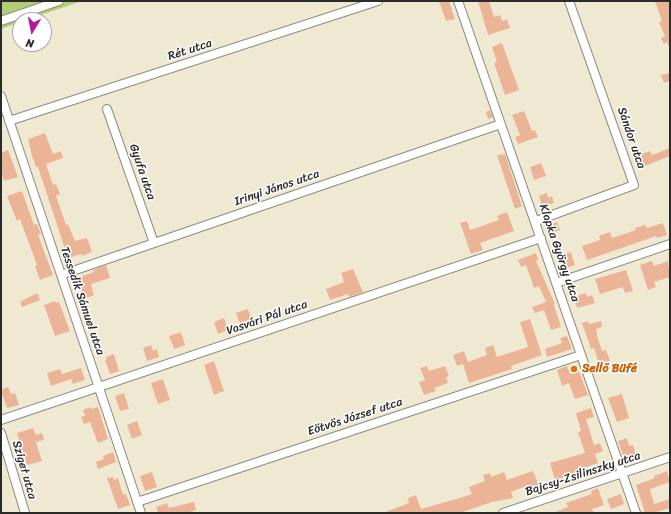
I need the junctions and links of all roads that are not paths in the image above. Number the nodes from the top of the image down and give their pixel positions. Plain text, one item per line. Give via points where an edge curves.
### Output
1 (59, 1) edge
2 (378, 1) edge
3 (458, 1) edge
4 (569, 1) edge
5 (1, 21) edge
6 (1, 96) edge
7 (107, 109) dead end
8 (9, 121) junction
9 (501, 124) junction
10 (536, 221) junction
11 (541, 238) junction
12 (154, 243) junction
13 (670, 244) edge
14 (61, 275) junction
15 (556, 283) junction
16 (581, 355) junction
17 (99, 388) junction
18 (1, 420) edge
19 (1, 433) edge
20 (670, 457) edge
21 (623, 473) junction
22 (137, 502) junction
23 (25, 513) edge
24 (141, 513) edge
25 (503, 513) edge
26 (636, 513) edge

1 - 5 street
2 - 8 street, Rét utca
3 - 9 street, Klapka György utca
4 - 10 street, Sándor utca via 634,185
6 - 8 street, Tessedik Sámuel utca
7 - 12 street, Gyufa utca
8 - 14 street, Tessedik Sámuel utca
9 - 10 street, Klapka György utca
9 - 12 street, Irinyi János utca
10 - 11 street, Klapka György utca
11 - 15 street, Klapka György utca
11 - 17 street, Vasvári Pál utca
12 - 14 street, Irinyi János utca
13 - 15 street
14 - 17 street, Tessedik Sámuel utca
15 - 16 street, Klapka György utca
16 - 21 street, Klapka György utca
16 - 22 street, Eötvös József utca
17 - 18 street, Vasvári Pál utca
17 - 22 street, Tessedik Sámuel utca
19 - 23 street, Sziget utca
20 - 21 street, Bajcsy-Zsilinszky utca
21 - 25 street, Bajcsy-Zsilinszky utca
21 - 26 street, Klapka György utca
22 - 24 street, Tessedik Sámuel utca

